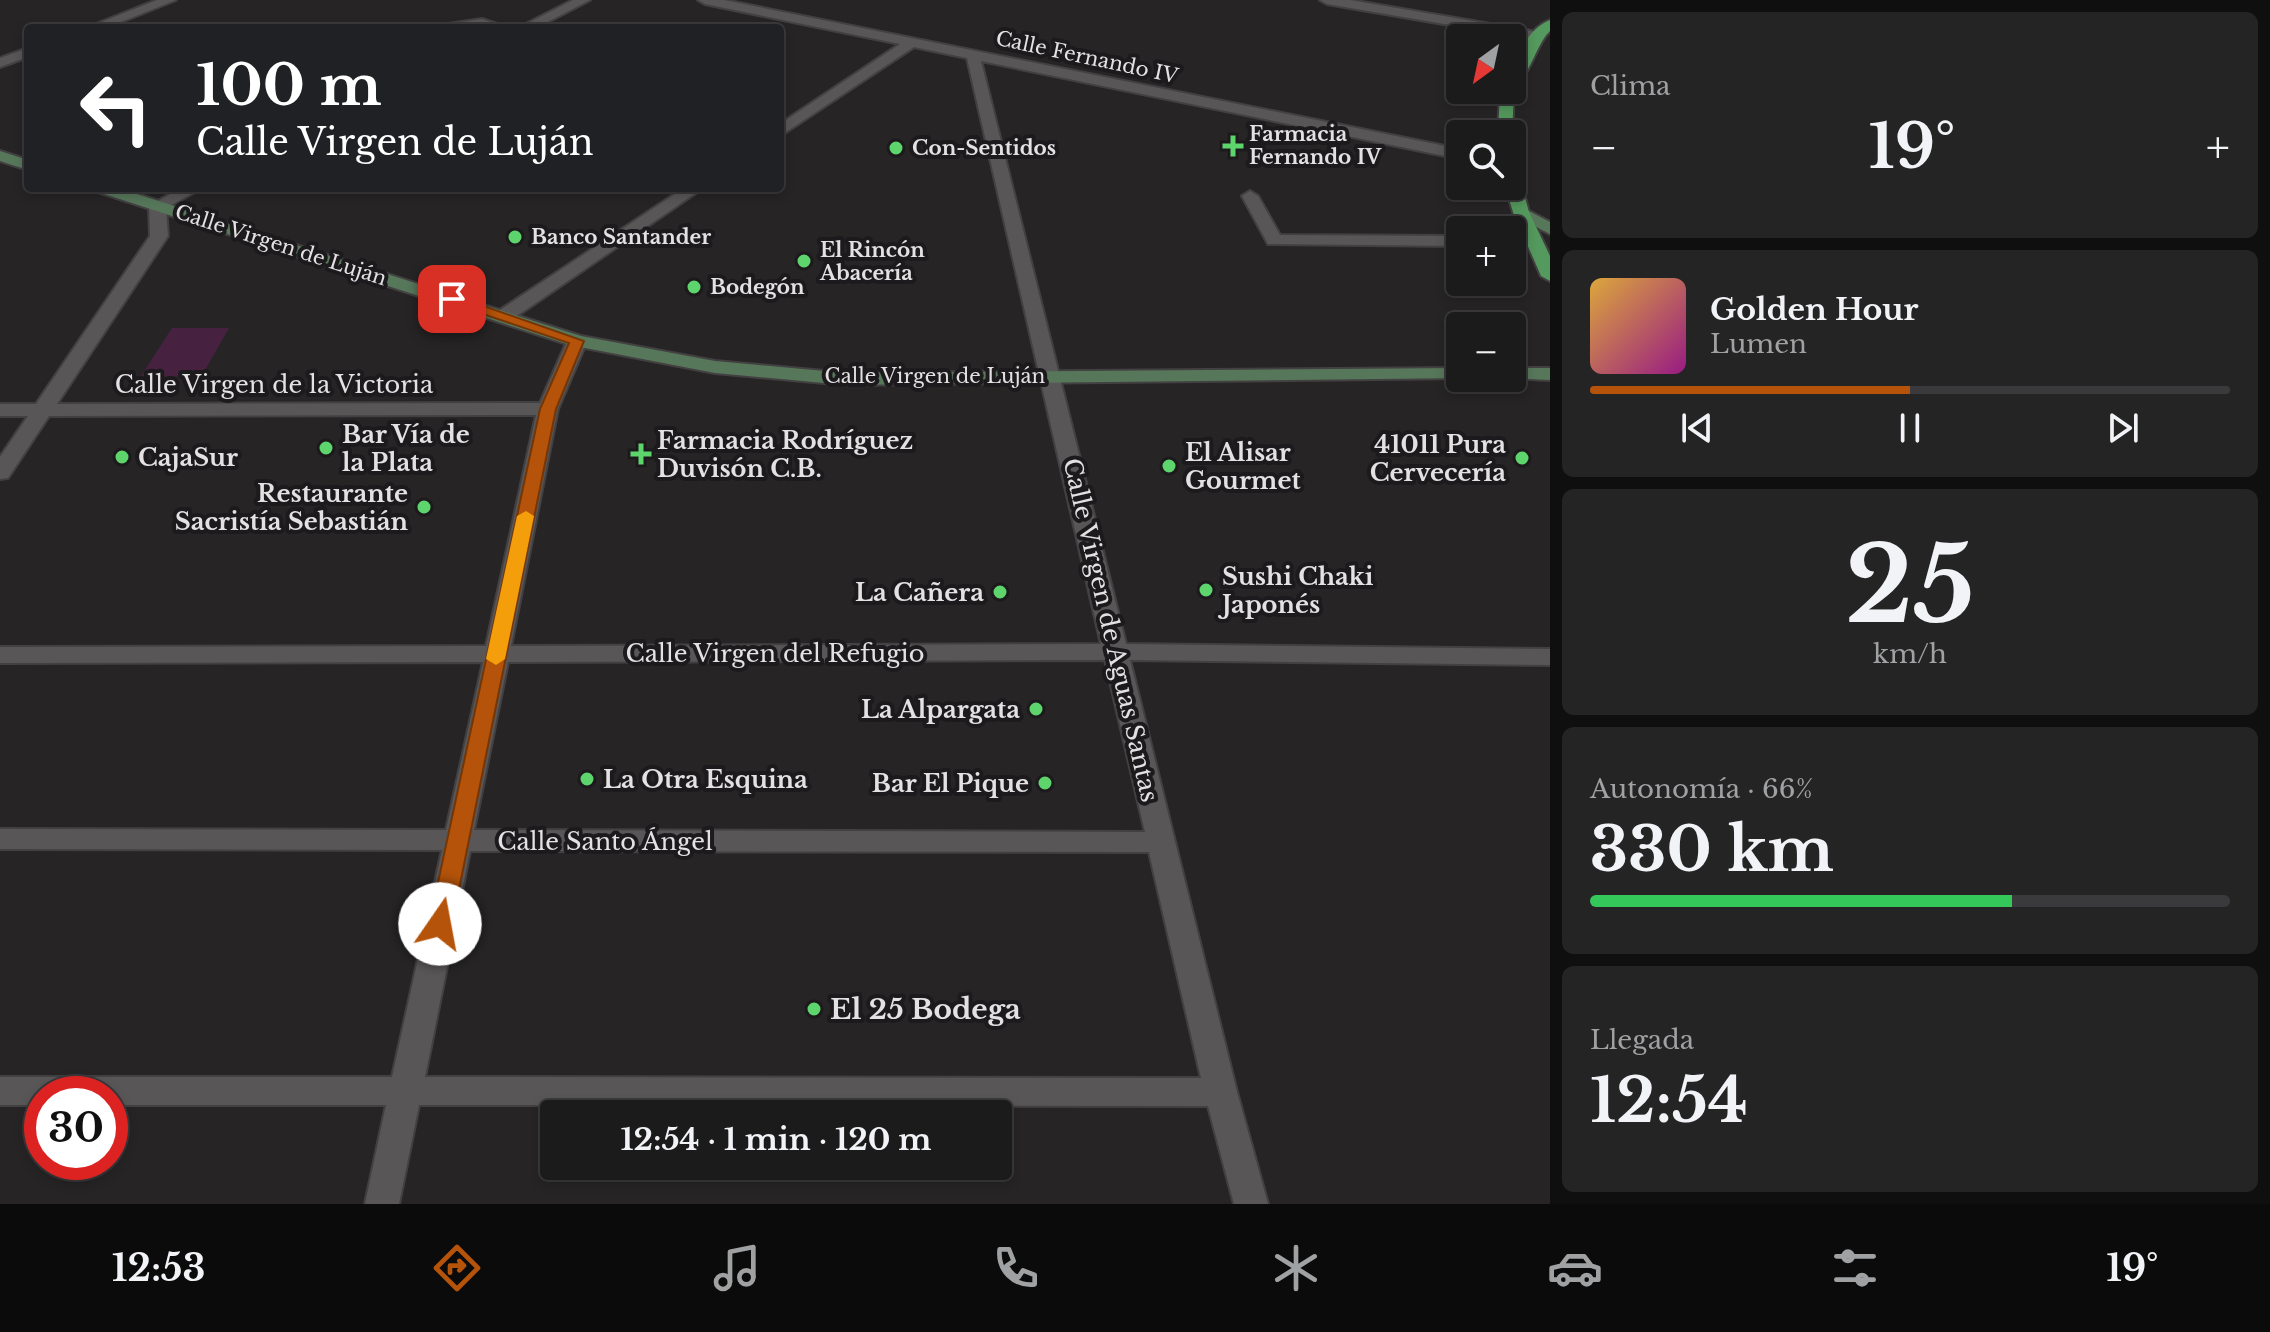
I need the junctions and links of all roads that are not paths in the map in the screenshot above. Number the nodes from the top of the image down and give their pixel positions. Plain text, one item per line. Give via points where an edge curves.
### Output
1 (120, 0) edge
2 (169, 0) edge
3 (583, 0) edge
4 (705, 0) edge
5 (1327, 0) edge
6 (149, 7) junction
7 (104, 24) edge
8 (533, 24) edge
9 (1550, 24) edge
10 (1537, 36) junction
11 (912, 42) junction
12 (24, 54) edge
13 (973, 55) junction
14 (1526, 56) edge
15 (0, 63) edge
16 (784, 128) edge
17 (1446, 151) edge
18 (0, 156) edge
19 (24, 164) edge
20 (113, 192) edge
21 (186, 192) edge
22 (689, 192) edge
23 (1250, 196) dead end
24 (1518, 200) edge
25 (157, 206) junction
26 (1521, 212) junction
27 (1550, 229) edge
28 (1446, 241) edge
29 (1526, 242) edge
30 (1534, 242) junction
31 (1550, 276) edge
32 (504, 316) junction
33 (577, 341) junction
34 (1446, 374) edge
35 (1526, 374) edge
36 (1550, 374) edge
37 (1050, 376) junction
38 (548, 409) junction
39 (0, 410) edge
40 (42, 411) junction
41 (0, 473) edge
42 (1116, 652) junction
43 (497, 654) junction
44 (0, 655) edge
45 (1550, 657) edge
46 (0, 839) edge
47 (458, 840) junction
48 (1162, 842) junction
49 (0, 1091) edge
50 (405, 1091) junction
51 (1221, 1092) junction
52 (382, 1204) edge
53 (1251, 1204) edge

1 - 6 street
2 - 6 street
3 - 8 street
4 - 11 street, Calle Fernando IV
5 - 10 street
6 - 7 street
9 - 10 main road
10 - 14 main road
11 - 13 street, Calle Fernando IV
11 - 16 street
12 - 15 street
13 - 17 street, Calle Fernando IV
13 - 37 street, Calle Virgen de Aguas Santas
18 - 19 main road
20 - 25 main road, Calle Virgen de Luján
21 - 25 street
22 - 32 street
23 - 28 street via 1274,240
24 - 26 main road
25 - 32 main road, Calle Virgen de Luján
25 - 40 street via 159,236
26 - 27 main road
26 - 30 main road
29 - 30 street
30 - 31 main road
32 - 33 main road, Calle Virgen de Luján
33 - 37 main road, Calle Virgen de Luján via 715,367 846,379
33 - 38 street
34 - 37 main road, Calle Virgen de Luján
35 - 36 main road
37 - 42 street, Calle Virgen de Aguas Santas
38 - 40 street, Calle Virgen de la Victoria
38 - 43 street
39 - 40 street, Calle Virgen de la Victoria
40 - 41 street
42 - 43 street, Calle Virgen del Refugio
42 - 45 street, Calle Virgen del Refugio
42 - 48 street, Calle Virgen de Aguas Santas
43 - 44 street, Calle Virgen del Refugio
43 - 47 street
46 - 47 street, Calle Santo Ángel
47 - 48 street, Calle Santo Ángel
47 - 50 street
48 - 51 street, Calle Virgen de Aguas Santas
49 - 50 street
50 - 51 street
50 - 52 street
51 - 53 street, Calle Virgen de Aguas Santas

